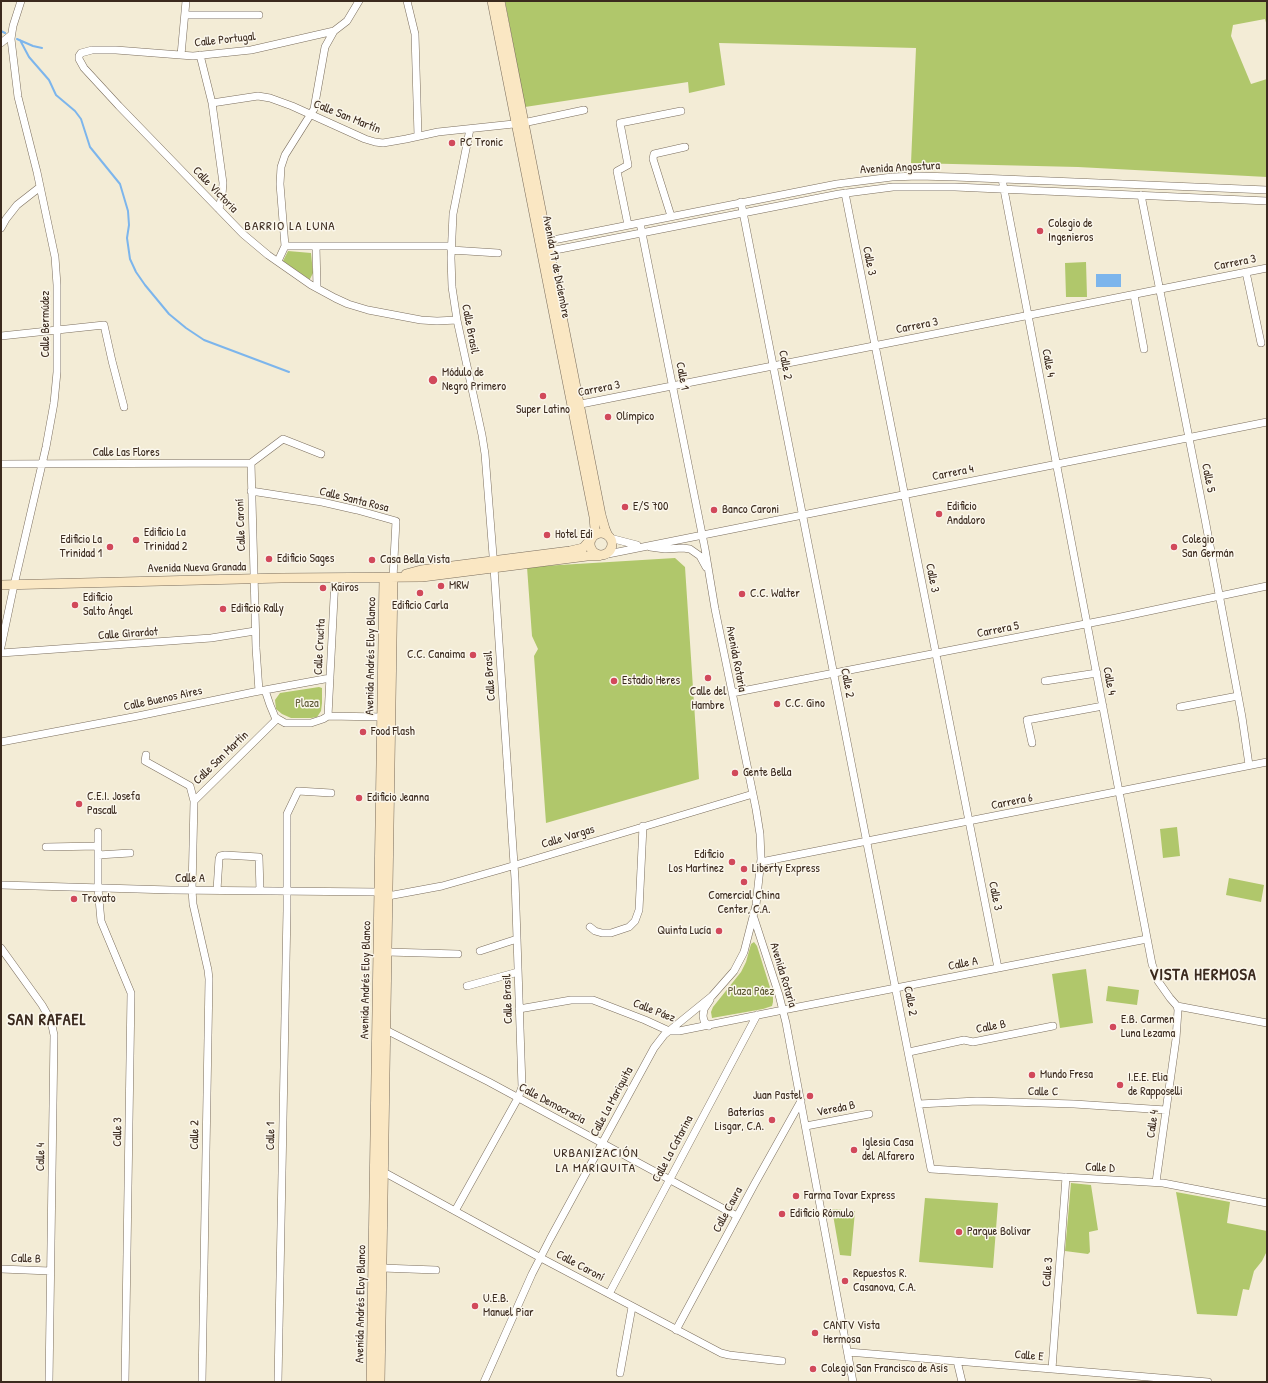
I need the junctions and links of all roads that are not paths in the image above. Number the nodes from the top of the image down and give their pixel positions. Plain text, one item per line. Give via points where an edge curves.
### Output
1 (21, 1) edge
2 (186, 1) edge
3 (360, 1) edge
4 (407, 1) edge
5 (492, 1) edge
6 (500, 1) edge
7 (259, 15) dead end
8 (185, 16) junction
9 (334, 31) junction
10 (11, 35) junction
11 (1, 44) edge
12 (181, 55) junction
13 (200, 55) junction
14 (79, 56) joint
15 (212, 103) junction
16 (584, 110) dead end
17 (681, 111) dead end
18 (311, 115) junction
19 (520, 123) junction
20 (470, 128) junction
21 (418, 136) junction
22 (685, 147) dead end
23 (1002, 179) junction
24 (40, 187) junction
25 (1004, 190) junction
26 (1267, 190) edge
27 (845, 193) junction
28 (1141, 195) junction
29 (1267, 201) edge
30 (741, 202) junction
31 (219, 209) junction
32 (743, 212) junction
33 (671, 216) junction
34 (640, 223) junction
35 (628, 225) junction
36 (1, 228) edge
37 (642, 233) junction
38 (543, 242) junction
39 (285, 246) junction
40 (316, 246) junction
41 (451, 248) junction
42 (545, 252) junction
43 (498, 253) dead end
44 (278, 262) junction
45 (1267, 268) edge
46 (1246, 272) junction
47 (317, 288) junction
48 (1159, 290) junction
49 (1134, 295) junction
50 (1028, 316) junction
51 (457, 320) junction
52 (57, 330) junction
53 (1, 336) edge
54 (1261, 343) dead end
55 (875, 346) junction
56 (1144, 349) dead end
57 (774, 365) junction
58 (672, 385) junction
59 (575, 405) junction
60 (124, 407) dead end
61 (1267, 422) edge
62 (1189, 437) junction
63 (321, 454) dead end
64 (251, 463) junction
65 (1, 464) edge
66 (42, 464) junction
67 (1056, 464) junction
68 (251, 491) junction
69 (905, 494) junction
70 (803, 514) junction
71 (702, 535) junction
72 (610, 537) junction
73 (591, 538) junction
74 (644, 546) junction
75 (603, 555) junction
76 (494, 564) junction
77 (709, 575) junction
78 (254, 578) junction
79 (334, 578) junction
80 (389, 578) junction
81 (1, 585) edge
82 (14, 585) junction
83 (1267, 586) edge
84 (1220, 596) junction
85 (1087, 624) junction
86 (255, 631) junction
87 (1, 647) edge
88 (1, 653) edge
89 (936, 653) junction
90 (834, 673) junction
91 (1097, 673) junction
92 (330, 678) junction
93 (1045, 681) dead end
94 (262, 690) junction
95 (732, 693) junction
96 (1238, 696) junction
97 (1103, 706) junction
98 (1180, 707) dead end
99 (328, 716) junction
100 (382, 717) junction
101 (277, 719) junction
102 (1, 742) edge
103 (1032, 743) dead end
104 (146, 755) dead end
105 (1267, 762) edge
106 (1249, 765) junction
107 (1119, 791) junction
108 (331, 793) dead end
109 (753, 794) junction
110 (194, 801) junction
111 (969, 821) junction
112 (643, 826) junction
113 (98, 832) dead end
114 (867, 841) junction
115 (98, 846) junction
116 (46, 847) dead end
117 (130, 853) dead end
118 (98, 854) junction
119 (761, 862) junction
120 (514, 865) junction
121 (1, 885) edge
122 (98, 888) junction
123 (192, 890) junction
124 (217, 890) junction
125 (260, 891) junction
126 (287, 891) junction
127 (384, 894) junction
128 (754, 918) junction
129 (590, 927) dead end
130 (517, 939) junction
131 (1148, 939) junction
132 (2, 949) edge
133 (480, 951) dead end
134 (387, 952) junction
135 (458, 954) dead end
136 (998, 968) junction
137 (518, 972) junction
138 (467, 986) dead end
139 (896, 988) junction
140 (712, 996) junction
141 (1177, 1006) junction
142 (519, 1009) junction
143 (783, 1010) junction
144 (757, 1015) junction
145 (1267, 1023) edge
146 (709, 1026) junction
147 (1054, 1026) dead end
148 (381, 1027) junction
149 (669, 1031) junction
150 (909, 1052) junction
151 (518, 1098) junction
152 (801, 1100) junction
153 (919, 1104) junction
154 (1166, 1110) junction
155 (869, 1114) dead end
156 (806, 1126) junction
157 (602, 1143) junction
158 (931, 1168) joint
159 (379, 1170) junction
160 (1066, 1177) junction
161 (669, 1179) junction
162 (1156, 1182) junction
163 (1267, 1203) edge
164 (455, 1211) junction
165 (737, 1216) junction
166 (541, 1258) junction
167 (382, 1268) junction
168 (1, 1269) edge
169 (436, 1270) dead end
170 (50, 1271) junction
171 (609, 1294) junction
172 (632, 1307) junction
173 (676, 1330) junction
174 (848, 1352) junction
175 (782, 1360) dead end
176 (957, 1361) junction
177 (1052, 1369) junction
178 (620, 1373) dead end
179 (49, 1382) edge
180 (126, 1382) edge
181 (202, 1382) edge
182 (278, 1382) edge
183 (371, 1382) edge
184 (380, 1382) edge
185 (484, 1382) edge
186 (853, 1382) edge
187 (962, 1382) edge
188 (1208, 1382) edge

1 - 10 street, Calle Bermúdez
2 - 8 street
3 - 9 street, Calle Portugal via 347,21
4 - 21 street via 415,34
5 - 19 street, Avenida 17 de Diciembre
6 - 19 street, Avenida 17 de Diciembre
7 - 8 street
8 - 12 street
9 - 13 street, Calle Portugal via 251,50
9 - 18 street via 325,47
10 - 11 street
10 - 24 street, Calle Bermúdez via 18,97
12 - 13 street, Calle Portugal
12 - 14 street, Calle Portugal via 100,50 83,52
13 - 15 street
14 - 31 street, Calle Victoria via 81,64 89,73
15 - 18 street, Calle San Martín via 264,97
15 - 31 street via 223,183
16 - 19 street, Calle San Martín
17 - 35 street via 620,123 628,165 617,171
18 - 21 street, Calle San Martín via 375,142
18 - 39 street via 285,155 281,166
19 - 20 street, Calle San Martín
19 - 38 street, Avenida 17 de Diciembre
20 - 21 street, Calle San Martín
20 - 41 street, Calle Brasil via 454,204
22 - 33 street via 654,154 653,159
23 - 25 street, Calle 4
23 - 26 street, Avenida Angostura
23 - 30 street, Avenida Angostura via 918,176 880,178
24 - 36 street via 17,205
24 - 52 street, Calle Bermúdez via 55,257
25 - 27 street, Avenida Angostura via 906,186
25 - 28 street, Avenida Angostura
25 - 50 street, Calle 4
27 - 32 street, Avenida Angostura
27 - 55 street, Calle 3
28 - 29 street, Avenida Angostura
28 - 48 street, Calle 5
30 - 32 street, Calle 2
30 - 33 street, Avenida Angostura
31 - 44 street, Calle Victoria via 243,234
32 - 37 street, Avenida Angostura
32 - 57 street, Calle 2
33 - 34 street, Avenida Angostura
34 - 35 street, Avenida Angostura
34 - 37 street, Calle 1
35 - 38 street, Avenida Angostura
37 - 42 street, Avenida Angostura
37 - 58 street, Calle 1
38 - 42 street, Avenida 17 de Diciembre
39 - 40 street
39 - 44 street
40 - 41 street
40 - 47 street
41 - 43 street
41 - 51 street, Calle Brasil via 452,287
42 - 59 street, Avenida 17 de Diciembre
44 - 47 street, Calle Victoria
45 - 46 street, Carrera 3
46 - 48 street, Carrera 3
46 - 54 street
47 - 51 street, Calle Victoria via 348,304 375,311 437,322
48 - 49 street, Carrera 3
48 - 62 street, Calle 5
49 - 50 street, Carrera 3
49 - 56 street
50 - 55 street, Carrera 3
50 - 67 street, Calle 4
51 - 76 street, Calle Brasil via 483,440
52 - 53 street
52 - 60 street via 104,325
52 - 66 street, Calle Bermúdez via 56,387
55 - 57 street, Carrera 3
55 - 69 street, Calle 3
57 - 58 street, Carrera 3
57 - 70 street, Calle 2
58 - 59 street, Carrera 3
58 - 71 street, Calle 1
59 - 72 street, Avenida 17 de Diciembre via 601,515
59 - 73 street, Avenida 17 de Diciembre via 594,517 595,529
61 - 62 street, Carrera 4
62 - 67 street, Carrera 4
62 - 84 street, Calle 5
63 - 64 street via 283,439
64 - 66 street, Calle Las Flores
64 - 68 street, Calle Caroní
65 - 66 street, Calle Las Flores
66 - 82 street, Calle Bermúdez
67 - 69 street, Carrera 4
67 - 85 street, Calle 4
68 - 78 street, Calle Caroní
68 - 80 street, Calle Santa Rosa via 322,502 396,521
69 - 70 street, Carrera 4
69 - 89 street, Calle 3
70 - 71 street, Carrera 4
70 - 90 street, Calle 2
71 - 74 street, Carrera 4
71 - 77 street, Avenida Rotaria
72 - 73 street via 600,533
72 - 74 street, Carrera 4
72 - 75 street via 612,546
73 - 75 street via 592,551
73 - 76 street, Avenida Nueva Granada via 583,548
74 - 75 street, Carrera 4
74 - 77 street, Avenida Rotaria via 690,549 700,556
75 - 76 street, Avenida Nueva Granada
76 - 80 street, Avenida Nueva Granada via 422,577
76 - 120 street, Calle Brasil
77 - 95 street, Avenida Rotaria
78 - 79 street, Avenida Nueva Granada
78 - 82 street, Avenida Nueva Granada
78 - 86 street, Calle Caroní
79 - 80 street, Avenida Nueva Granada
79 - 92 street, Calle Crucita
80 - 100 street, Avenida Andrés Eloy Blanco
80 - 127 street, Avenida Andrés Eloy Blanco
81 - 82 street, Avenida Nueva Granada
82 - 87 street, Calle Bermúdez
83 - 84 street, Carrera 5
84 - 85 street, Carrera 5
84 - 96 street, Calle 5
85 - 89 street, Carrera 5
85 - 91 street, Calle 4
86 - 88 street, Calle Girardot via 211,638
86 - 94 street, Calle Caroní
89 - 90 street, Carrera 5
89 - 111 street, Calle 3
90 - 95 street, Carrera 5
90 - 114 street, Calle 2
91 - 93 street
91 - 97 street, Calle 4
92 - 94 street, Calle Buenos Aires
92 - 99 street, Calle Crucita
94 - 101 street
94 - 102 street, Calle Buenos Aires
95 - 109 street, Avenida Rotaria
96 - 98 street
96 - 106 street, Calle 5
97 - 103 street via 1027,720
97 - 107 street, Calle 4
99 - 100 street
99 - 101 street via 317,722 307,723 286,723
100 - 127 street, Avenida Andrés Eloy Blanco
101 - 110 street, Calle San Martín
104 - 110 street via 145,761 190,786
105 - 106 street, Carrera 6
106 - 107 street, Carrera 6
107 - 111 street, Carrera 6
107 - 131 street, Calle 4
108 - 126 street, Calle 1 via 298,791 288,811
109 - 112 street, Calle Vargas
109 - 119 street, Avenida Rotaria via 760,834
110 - 123 street, Calle San Martín
111 - 114 street, Carrera 6
111 - 136 street, Calle 3
112 - 120 street, Calle Vargas
112 - 129 street via 638,910 635,921 629,927 611,933 595,931
113 - 115 street, Calle 3
114 - 119 street, Carrera 6
114 - 139 street, Calle 2
115 - 116 street
115 - 118 street, Calle 3
117 - 118 street
118 - 122 street, Calle 3
119 - 128 street, Avenida Rotaria
120 - 127 street, Calle Vargas via 442,886
120 - 130 street, Calle Brasil
121 - 122 street, Calle A
122 - 123 street, Calle A
122 - 180 street, Calle 3 via 101,921 131,993
123 - 124 street, Calle A
123 - 181 street, Calle 2 via 209,979
124 - 125 street, Calle A
124 - 125 street via 219,859 225,855 259,857
125 - 126 street, Calle A
126 - 127 street, Calle A
126 - 182 street, Calle 1
127 - 134 street, Avenida Andrés Eloy Blanco
127 - 148 street, Avenida Andrés Eloy Blanco
128 - 140 street, Calle La Mariquita via 739,961
128 - 143 street, Avenida Rotaria
130 - 133 street
130 - 137 street, Calle Brasil
131 - 136 street, Calle A
131 - 141 street, Calle 4 via 1154,972
132 - 170 street, Calle 4 via 42,1004 53,1030
134 - 135 street
134 - 148 street, Avenida Andrés Eloy Blanco
136 - 139 street, Calle A
137 - 138 street
137 - 142 street, Calle Brasil
139 - 143 street, Calle A
139 - 150 street, Calle 2
140 - 146 street via 703,1016
140 - 149 street, Calle La Mariquita
141 - 145 street
141 - 154 street, Calle 4 via 1176,1039
142 - 149 street, Calle Páez via 571,1000 593,1000
142 - 151 street, Calle Brasil via 522,1086
143 - 144 street, Calle Páez
143 - 152 street, Avenida Rotaria
144 - 146 street, Calle Páez
144 - 161 street, Calle La Catarina
146 - 149 street, Calle Páez
147 - 150 street, Calle B via 973,1042 964,1040
148 - 151 street, Calle Democracia
148 - 159 street, Avenida Andrés Eloy Blanco
149 - 157 street, Calle La Mariquita via 658,1041
150 - 153 street, Calle 2
151 - 157 street, Calle Democracia
151 - 164 street, Calle Brasil
152 - 156 street, Avenida Rotaria
152 - 165 street, Calle Caura
153 - 154 street, Calle C via 977,1101
153 - 158 street, Calle 2
154 - 162 street, Calle 4
155 - 156 street, Vereda B
156 - 174 street, Avenida Rotaria
157 - 161 street, Calle Democracia
157 - 166 street, Calle La Mariquita
158 - 160 street, Calle D
159 - 164 street, Calle Caroní
159 - 167 street, Avenida Andrés Eloy Blanco
159 - 183 street, Avenida Andrés Eloy Blanco
160 - 162 street, Calle D
160 - 177 street, Calle 3
161 - 165 street, Calle Democracia
161 - 171 street, Calle La Catarina
162 - 163 street, Calle D
164 - 166 street, Calle Caroní
165 - 173 street, Calle Caura
166 - 171 street, Calle Caroní
166 - 185 street, Calle La Mariquita
167 - 169 street
167 - 184 street, Avenida Andrés Eloy Blanco
168 - 170 street, Calle B
170 - 179 street, Calle 4
171 - 172 street, Calle Caroní
172 - 173 street, Calle Caroní
172 - 178 street
173 - 175 street, Calle Caroní via 721,1353
174 - 176 street, Calle E
174 - 186 street, Avenida Rotaria
176 - 177 street, Calle E
176 - 187 street
177 - 188 street, Calle E

